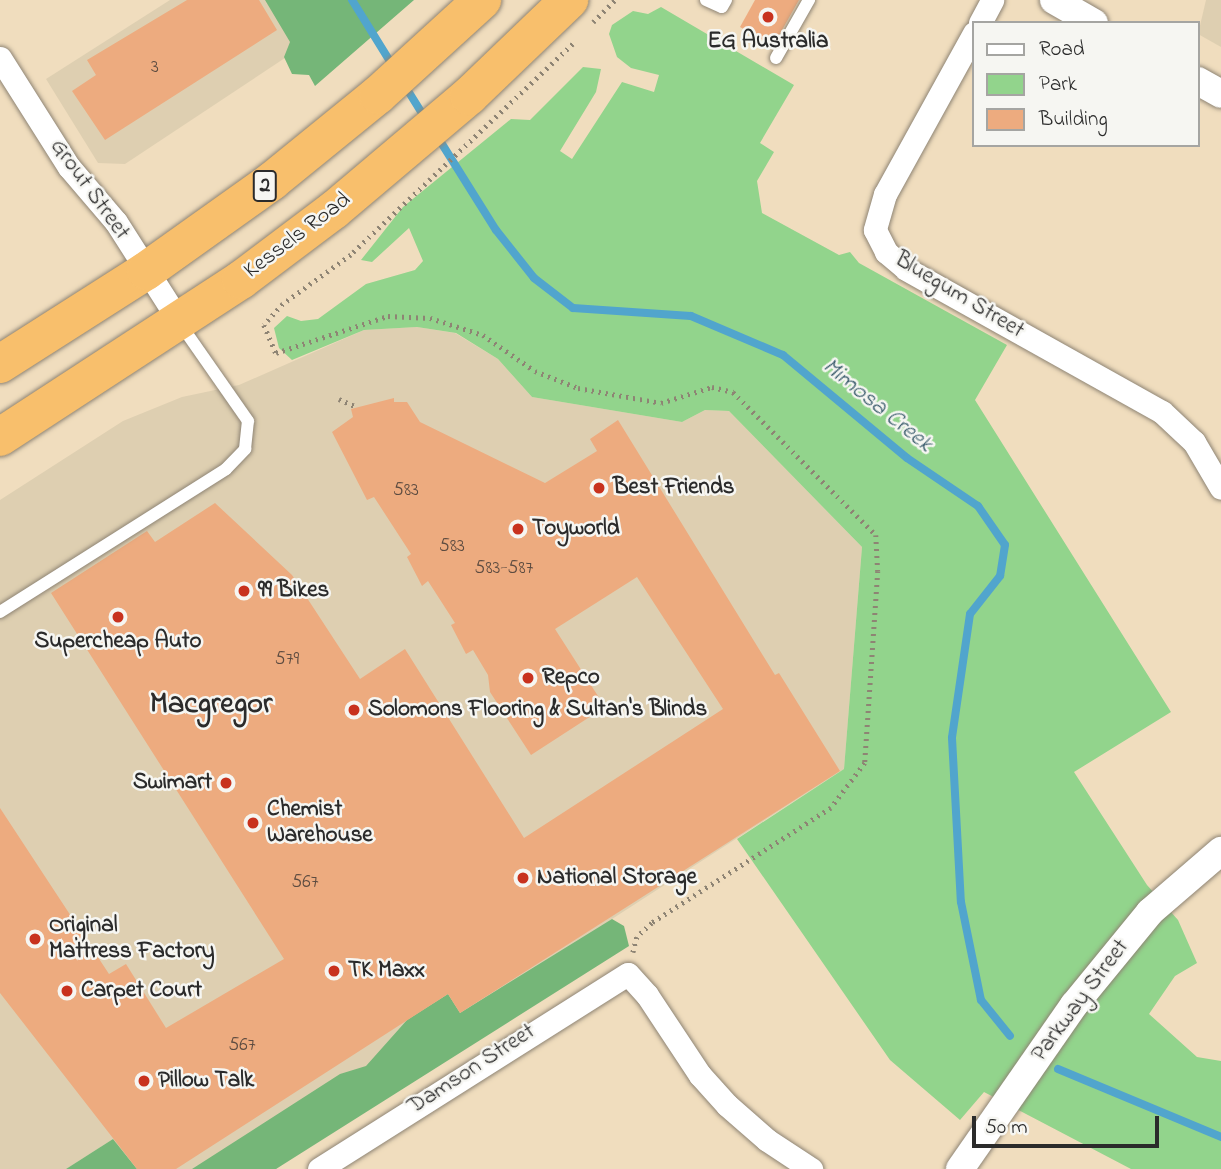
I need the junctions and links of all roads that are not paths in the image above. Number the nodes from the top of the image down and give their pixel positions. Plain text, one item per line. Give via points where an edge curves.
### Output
1 (482, 0) edge
2 (706, 0) edge
3 (726, 0) edge
4 (809, 0) edge
5 (992, 0) edge
6 (1054, 0) edge
7 (578, 14) edge
8 (981, 21) edge
9 (1091, 21) edge
10 (972, 37) edge
11 (0, 58) edge
12 (776, 58) dead end
13 (1200, 82) edge
14 (1221, 94) edge
15 (146, 271) junction
16 (179, 321) junction
17 (0, 364) edge
18 (0, 437) edge
19 (1221, 488) edge
20 (0, 612) edge
21 (1221, 851) edge
22 (319, 1169) edge
23 (811, 1169) edge
24 (960, 1169) edge

1 - 15 highway, 2 via 379,95 272,181
2 - 3 lane via 722,7
4 - 12 lane
5 - 8 street
6 - 9 street
7 - 16 highway, Kessels Road via 414,168
10 - 19 street, Bluegum Street via 885,194 874,230 886,252 906,269 1162,412 1194,442
11 - 15 street, Grout Street via 69,167 104,205
13 - 14 street
15 - 16 street, Grout Street
15 - 17 highway, 2
16 - 18 highway, Kessels Road
16 - 20 lane via 242,410 249,431 245,449 226,469
21 - 24 street, Parkway Street via 1150,912 1074,1005
22 - 23 street, Damson Street via 628,974 693,1066 727,1105 767,1140

